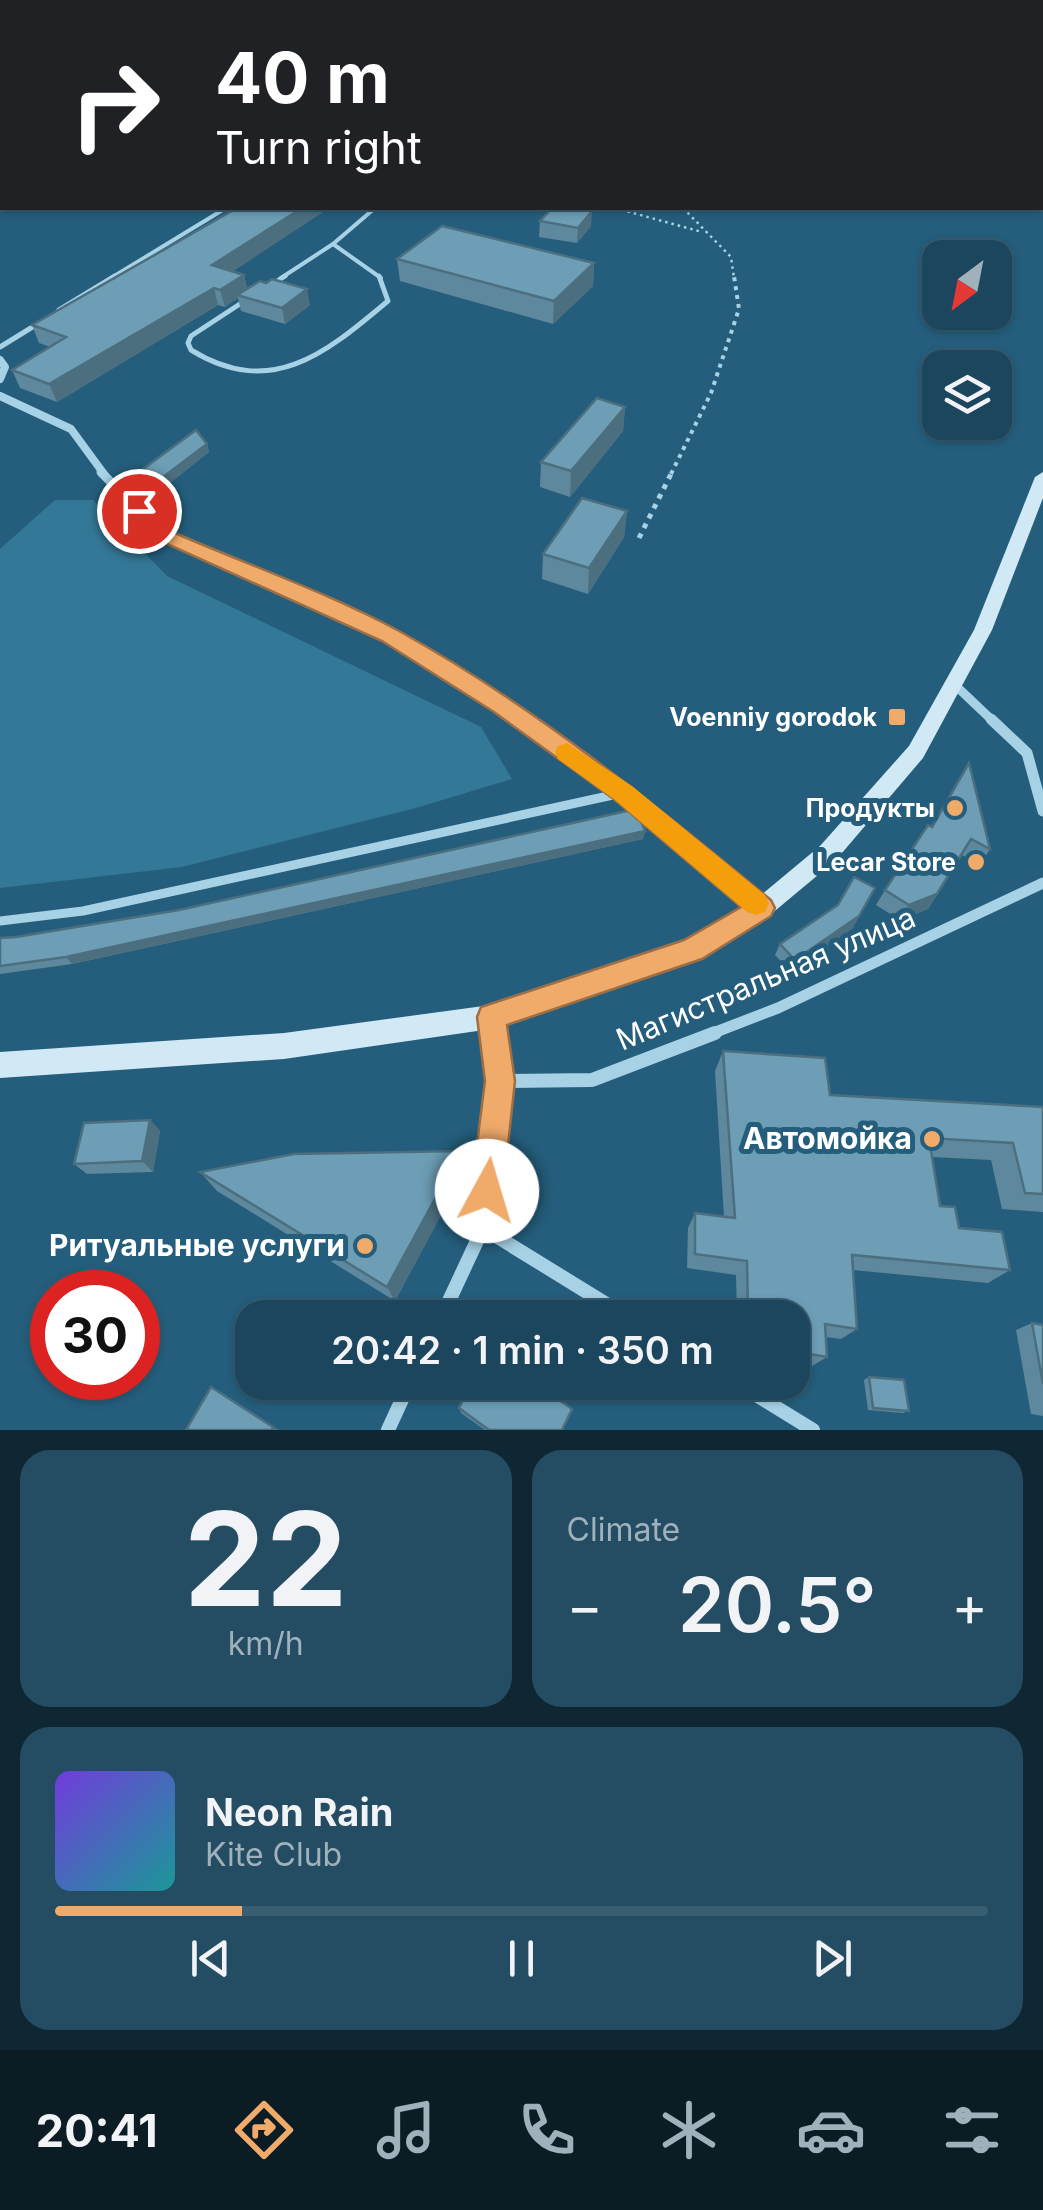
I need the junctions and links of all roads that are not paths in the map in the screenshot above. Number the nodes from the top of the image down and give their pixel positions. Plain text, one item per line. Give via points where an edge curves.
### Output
1 (223, 210) edge
2 (374, 210) edge
3 (333, 244) junction
4 (270, 285) edge
5 (254, 295) edge
6 (0, 346) edge
7 (0, 360) edge
8 (0, 379) edge
9 (0, 396) edge
10 (1043, 477) edge
11 (956, 685) junction
12 (623, 793) junction
13 (1043, 811) edge
14 (1043, 882) edge
15 (762, 908) junction
16 (0, 921) edge
17 (492, 1017) junction
18 (0, 1065) edge
19 (500, 1081) junction
20 (483, 1228) junction
21 (449, 1300) edge
22 (600, 1300) edge
23 (402, 1400) edge
24 (764, 1400) edge
25 (388, 1430) edge
26 (812, 1430) edge

1 - 6 lane
2 - 3 lane
3 - 4 lane
3 - 5 lane via 381,277 388,301 318,356 293,370 263,373 191,350 191,336
7 - 8 street
9 - 12 street via 71,429 96,466 161,534 390,636
10 - 11 main road
11 - 13 street via 1027,753
11 - 15 main road via 916,752 828,853
12 - 15 street
12 - 16 lane via 83,911
14 - 19 street, Магистральная улица via 778,1008 592,1080
15 - 17 main road via 692,950
17 - 18 main road via 284,1046
17 - 19 street
19 - 20 street
20 - 21 street
20 - 22 street
23 - 25 street
24 - 26 street

